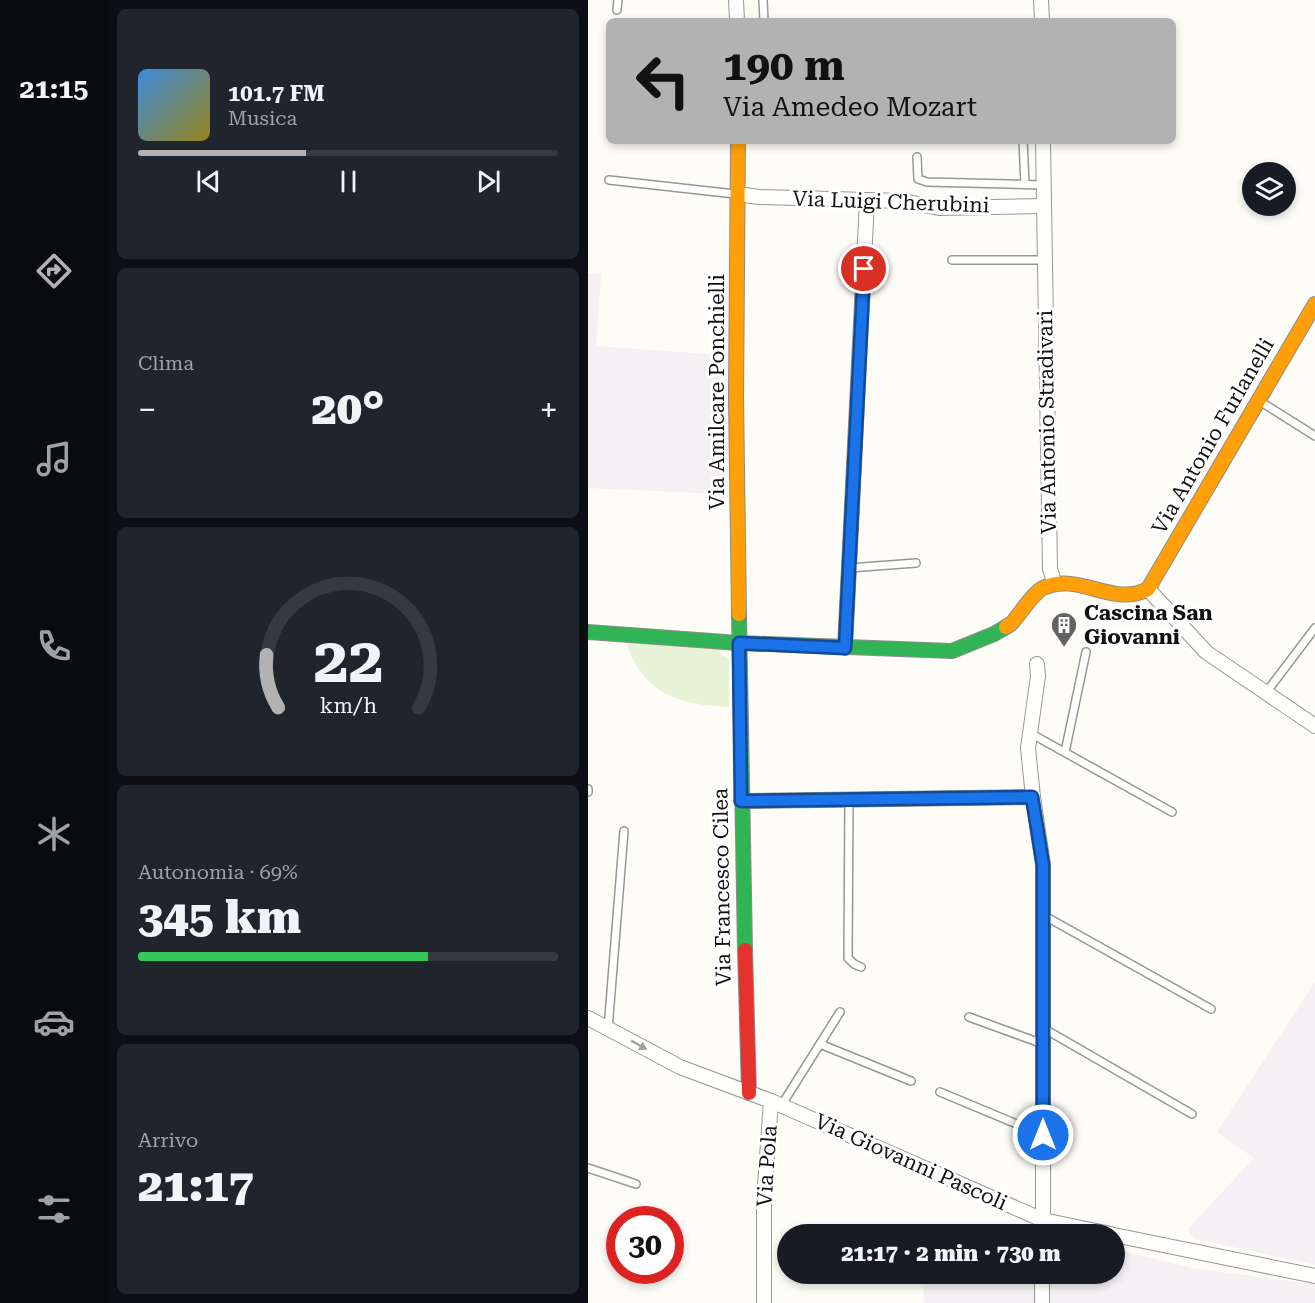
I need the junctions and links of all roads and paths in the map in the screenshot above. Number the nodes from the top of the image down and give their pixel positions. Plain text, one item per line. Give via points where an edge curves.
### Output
1 (618, 0) edge
2 (736, 0) edge
3 (763, 0) edge
4 (1041, 0) edge
5 (617, 10) dead end
6 (737, 18) edge
7 (764, 18) edge
8 (1042, 18) edge
9 (738, 144) edge
10 (1023, 144) edge
11 (1043, 144) edge
12 (917, 157) dead end
13 (609, 180) dead end
14 (1025, 184) junction
15 (1043, 185) junction
16 (738, 194) junction
17 (867, 200) junction
18 (1043, 206) junction
19 (952, 260) dead end
20 (1044, 260) junction
21 (1315, 304) edge
22 (1258, 400) junction
23 (1315, 436) edge
24 (916, 563) dead end
25 (849, 568) junction
26 (1054, 584) junction
27 (1148, 589) junction
28 (1315, 628) edge
29 (588, 632) edge
30 (739, 643) junction
31 (845, 648) junction
32 (1086, 652) dead end
33 (1037, 664) dead end
34 (1265, 694) junction
35 (1315, 726) edge
36 (1029, 732) junction
37 (1065, 752) junction
38 (1032, 797) junction
39 (849, 800) junction
40 (741, 801) junction
41 (1172, 812) dead end
42 (624, 831) dead end
43 (1043, 915) junction
44 (861, 967) dead end
45 (1211, 1009) dead end
46 (840, 1012) dead end
47 (969, 1017) dead end
48 (588, 1018) edge
49 (1043, 1028) junction
50 (608, 1029) junction
51 (820, 1044) junction
52 (1043, 1044) junction
53 (911, 1081) dead end
54 (940, 1092) dead end
55 (749, 1093) junction
56 (776, 1103) junction
57 (1192, 1114) dead end
58 (1043, 1135) junction
59 (588, 1168) edge
60 (636, 1184) dead end
61 (1037, 1224) edge
62 (1043, 1224) edge
63 (1125, 1237) edge
64 (1315, 1276) edge
65 (1042, 1284) edge
66 (764, 1303) edge
67 (1042, 1303) edge

1 - 5 lane
2 - 6 street
3 - 7 lane
4 - 8 street
9 - 16 street, Via Amilcare Ponchielli
10 - 14 lane
11 - 15 street, Via Antonio Stradivari
12 - 14 lane via 918,179 927,182
13 - 16 lane
14 - 15 lane
15 - 18 street, Via Antonio Stradivari
16 - 17 street, Via Luigi Cherubini
16 - 30 street, Via Amilcare Ponchielli
17 - 18 street, Via Luigi Cherubini via 939,208
17 - 25 street
18 - 20 street, Via Antonio Stradivari
19 - 20 lane
20 - 26 street, Via Antonio Stradivari via 1050,569
21 - 22 street, Via Antonio Furlanelli
22 - 23 lane
22 - 27 street, Via Antonio Furlanelli
24 - 25 lane
25 - 31 street
26 - 27 street via 1067,583 1122,596
26 - 31 street via 1042,588 1012,622 994,634 951,651
27 - 34 street via 1206,652
28 - 34 lane
29 - 30 street
30 - 31 street
30 - 40 street, Via Francesco Cilea
32 - 37 lane
33 - 36 street
34 - 35 street
36 - 37 lane
36 - 38 street
37 - 41 lane
38 - 39 street
38 - 43 street via 1043,865
39 - 40 street
39 - 44 lane via 848,958
40 - 55 street, Via Francesco Cilea
42 - 50 lane
43 - 45 lane
43 - 49 street
46 - 51 lane
47 - 52 lane
48 - 50 street, Via Giovanni Pascoli
49 - 52 street
49 - 57 lane
50 -> 55 street, Via Giovanni Pascoli via 680,1067
51 - 53 lane
51 - 56 lane
52 - 58 street
54 - 58 lane
55 - 56 street, Via Giovanni Pascoli
56 - 61 street, Via Giovanni Pascoli
56 - 66 street, Via Pola via 764,1199
58 - 62 street
59 - 60 lane
63 - 64 street, Via Giovanni Pascoli
65 - 67 street

